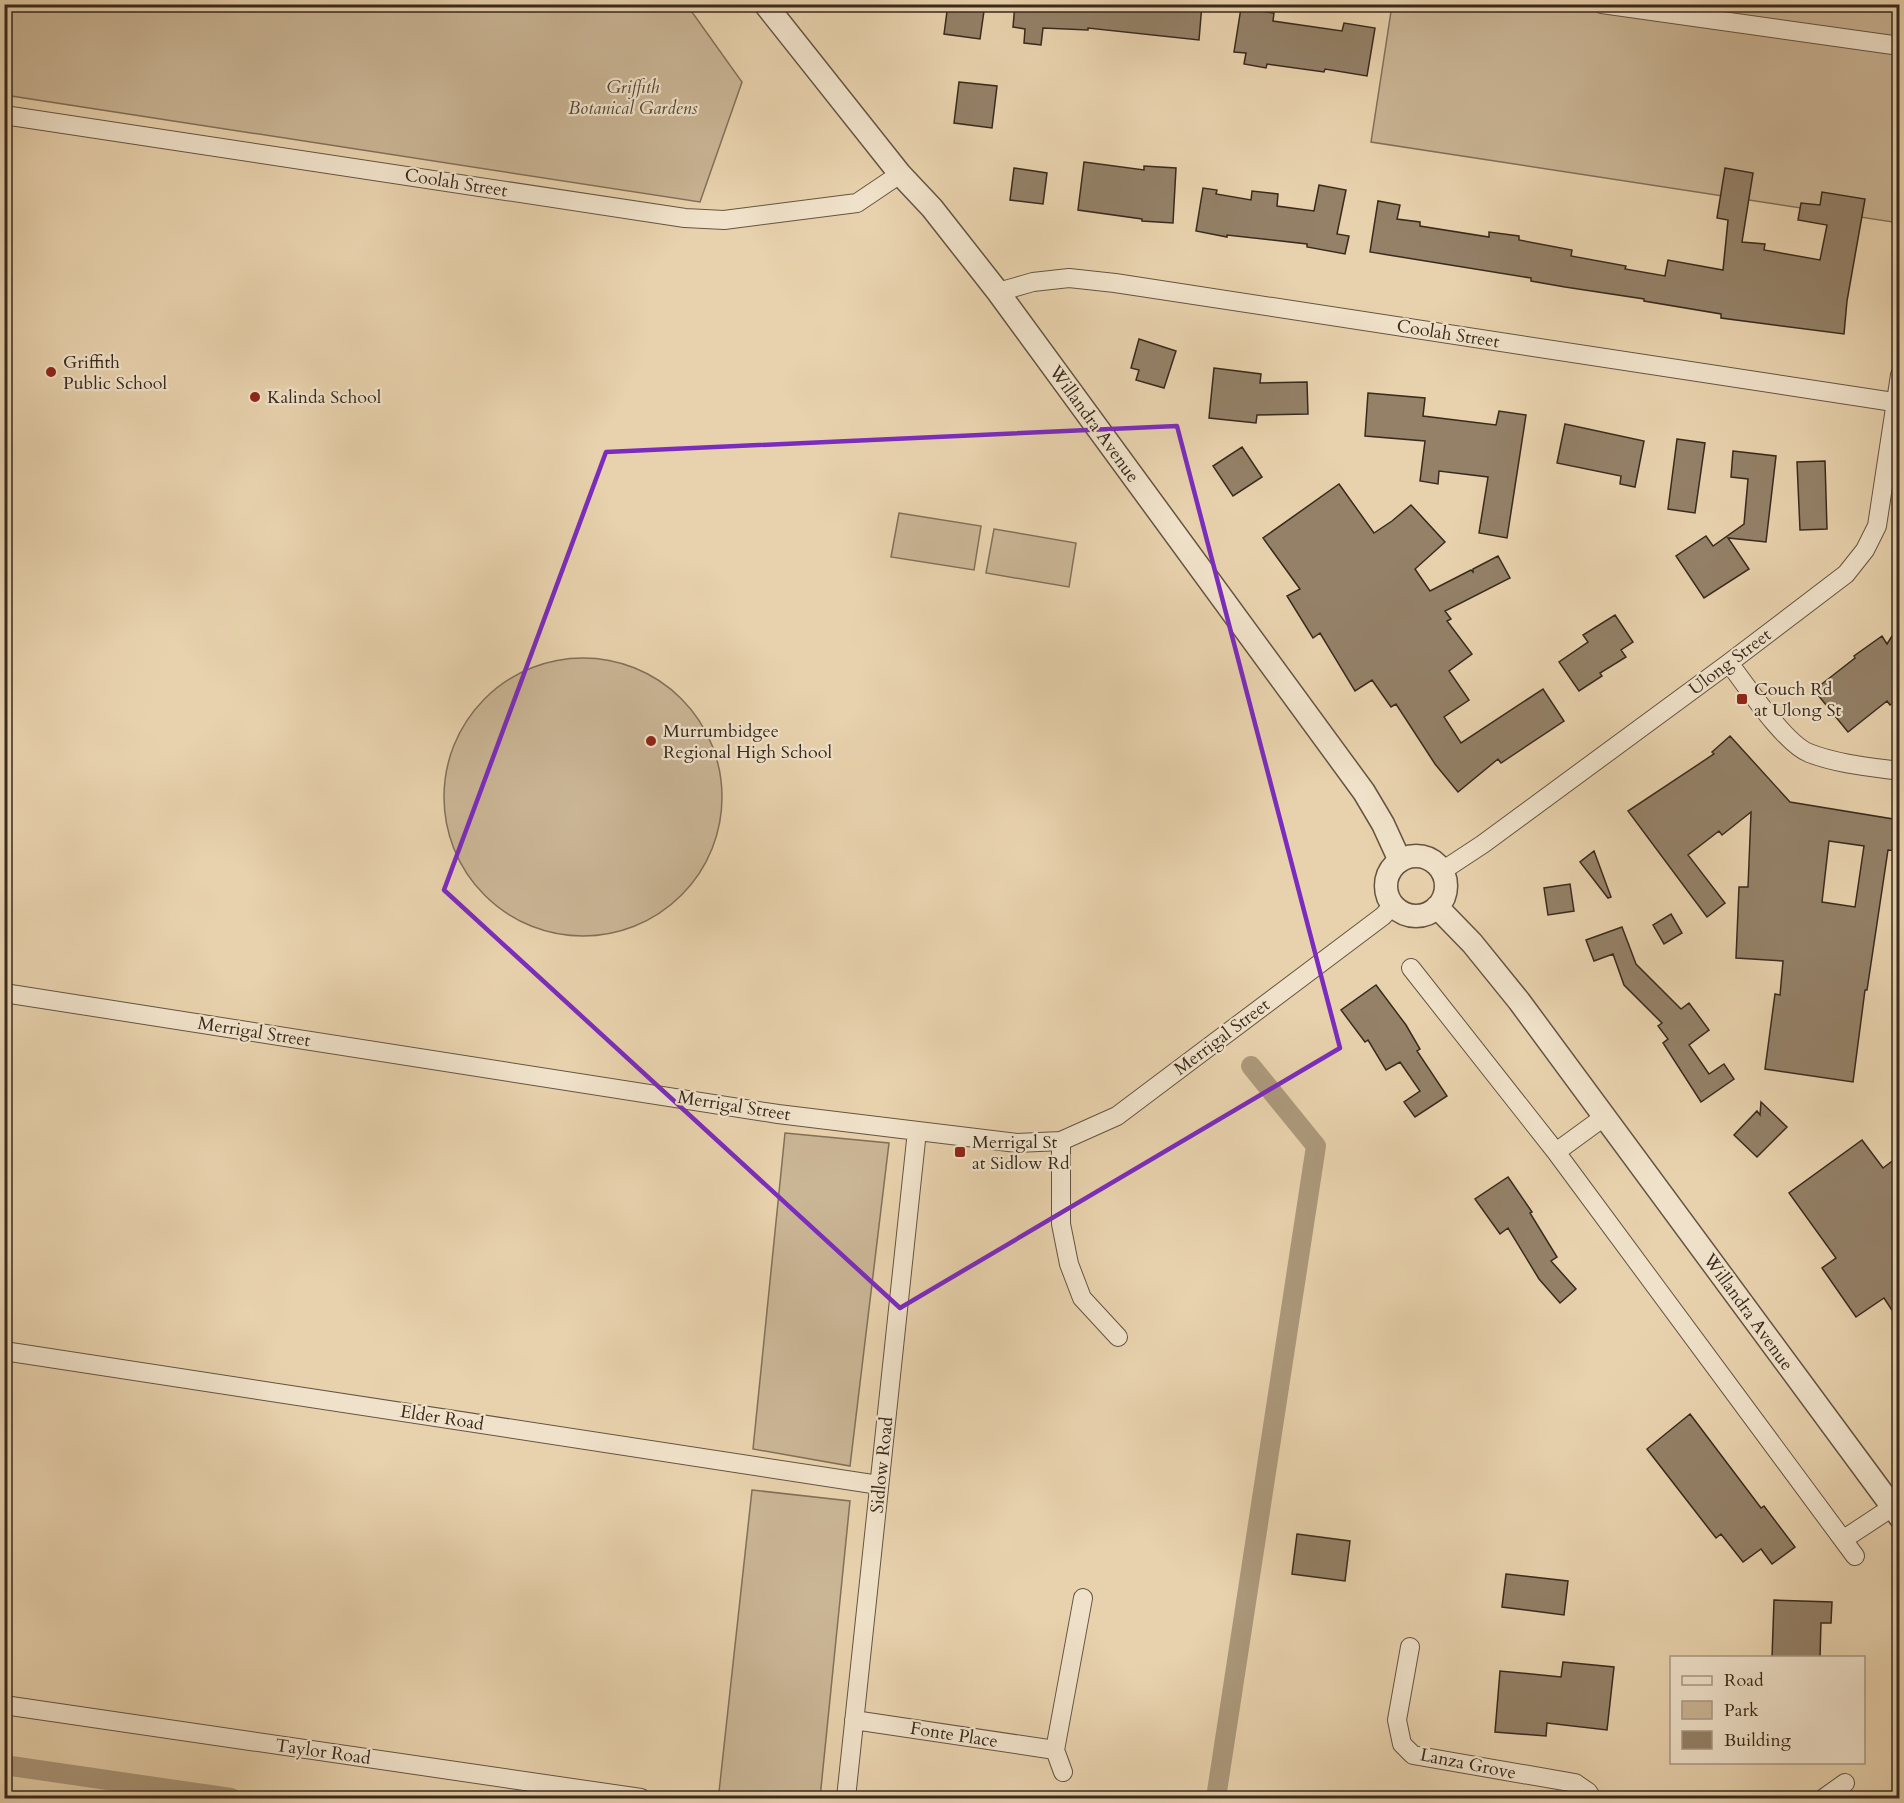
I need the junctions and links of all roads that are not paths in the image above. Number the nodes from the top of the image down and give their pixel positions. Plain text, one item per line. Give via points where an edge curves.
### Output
1 (765, 4) edge
2 (1602, 4) edge
3 (1899, 46) edge
4 (4, 116) edge
5 (900, 174) junction
6 (998, 292) junction
7 (1899, 375) edge
8 (1897, 403) edge
9 (1730, 663) junction
10 (1899, 771) edge
11 (1400, 861) junction
12 (1442, 871) junction
13 (1393, 905) junction
14 (1437, 907) junction
15 (1411, 968) dead end
16 (4, 993) edge
17 (1604, 1117) junction
18 (918, 1131) junction
19 (1061, 1141) junction
20 (1556, 1152) junction
21 (1118, 1337) dead end
22 (4, 1351) edge
23 (879, 1485) junction
24 (1895, 1513) edge
25 (1844, 1539) junction
26 (1855, 1556) dead end
27 (1083, 1598) dead end
28 (1410, 1647) dead end
29 (4, 1705) edge
30 (854, 1720) junction
31 (1055, 1750) junction
32 (1063, 1772) dead end
33 (1845, 1783) dead end
34 (641, 1798) edge
35 (846, 1798) edge
36 (1592, 1798) edge
37 (1824, 1798) edge

1 - 5 street, Willandra Avenue
2 - 3 street
4 - 5 street, Coolah Street via 685,218 724,220 857,203
5 - 6 street, Willandra Avenue
6 - 8 street, Coolah Street via 1033,282 1069,278 1115,283
6 - 11 street, Willandra Avenue via 1364,792
7 - 8 street, Ulong Street
8 - 9 street, Ulong Street via 1877,526 1866,550 1846,574
9 - 10 street via 1773,722 1807,752 1845,763
9 - 12 street, Ulong Street
11 - 12 street via 1423,857
11 - 13 street via 1386,881 1386,892
12 - 14 street via 1446,890
13 - 14 street via 1415,916
13 - 19 street, Merrigal Street via 1117,1116
14 - 17 street, Willandra Avenue via 1497,972
15 - 20 street
16 - 18 street, Merrigal Street via 778,1114
17 - 20 street
17 - 24 street, Willandra Avenue
18 - 19 street, Merrigal Street via 1017,1143
18 - 23 street, Sidlow Road
19 - 21 street via 1061,1224 1069,1264 1082,1298
20 - 25 street
22 - 23 street, Elder Road
23 - 30 street, Sidlow Road
24 - 25 street, Willandra Avenue
25 - 26 street
27 - 31 street
28 - 36 street, Lanza Grove via 1397,1720 1402,1744 1413,1755 1575,1783
29 - 34 street, Taylor Road
30 - 31 street, Fonte Place
30 - 35 street, Sidlow Road
31 - 32 street
33 - 37 street

